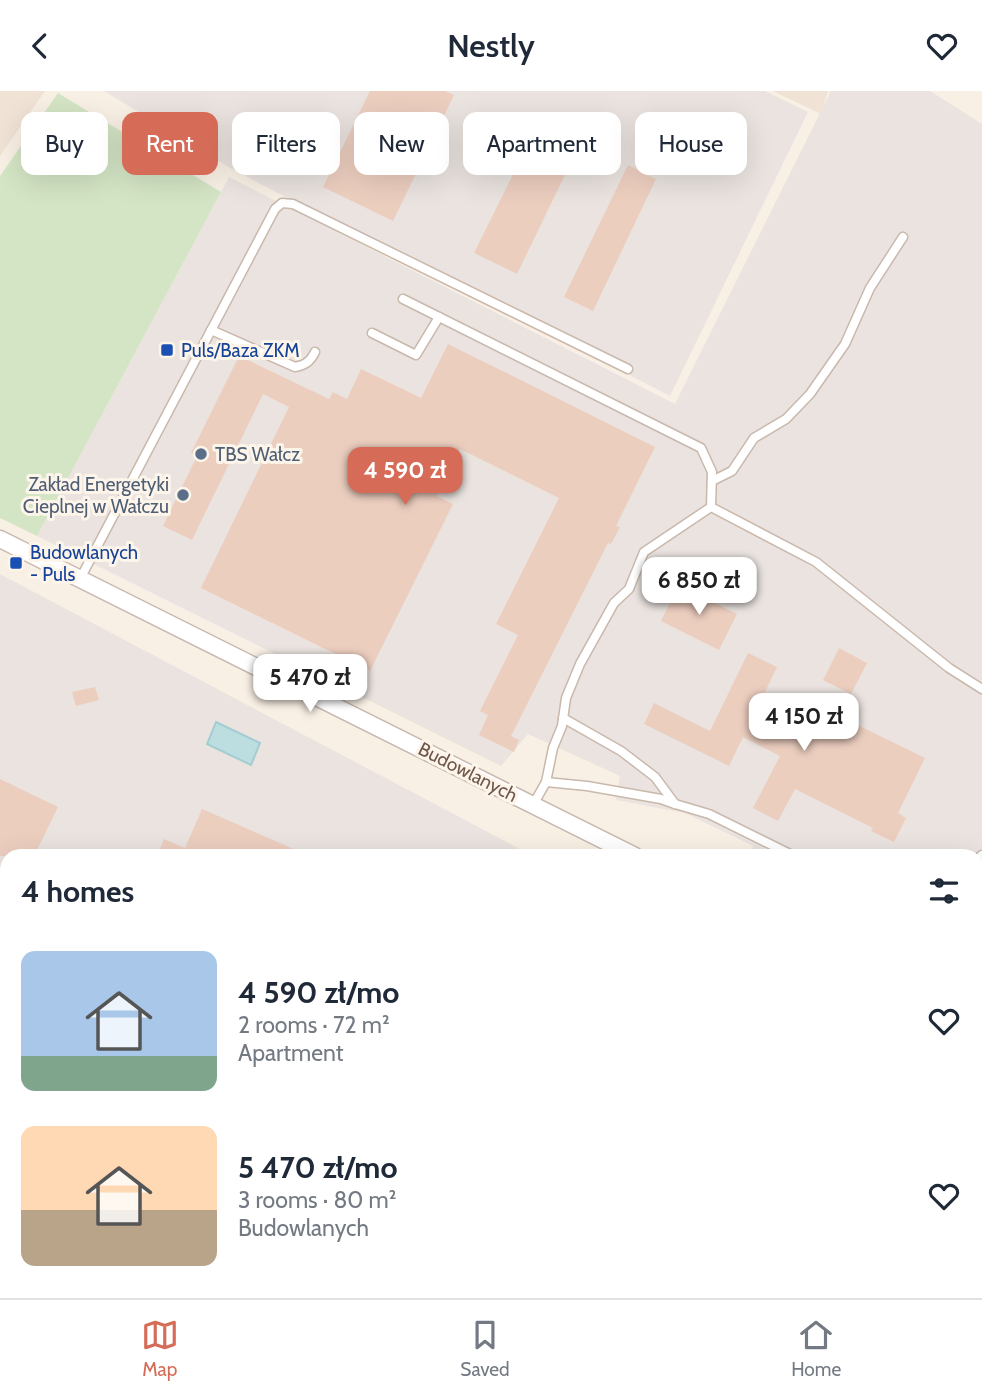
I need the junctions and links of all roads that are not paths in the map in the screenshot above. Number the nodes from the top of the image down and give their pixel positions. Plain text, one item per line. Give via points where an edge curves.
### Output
1 (904, 237) dead end
2 (403, 299) dead end
3 (439, 317) junction
4 (211, 330) junction
5 (372, 333) dead end
6 (315, 352) dead end
7 (628, 369) dead end
8 (712, 481) junction
9 (711, 507) junction
10 (0, 539) edge
11 (80, 579) junction
12 (982, 689) edge
13 (563, 718) junction
14 (546, 782) junction
15 (675, 804) junction
16 (533, 805) junction
17 (621, 849) edge
18 (780, 849) edge

1 - 8 lane via 870,288 845,344 810,394 786,419 754,438 732,471
2 - 3 lane
3 - 5 lane via 416,355
3 - 8 lane via 701,448
4 - 6 lane via 295,367 310,361
4 - 7 lane via 275,209 282,203 293,204
4 - 11 lane
8 - 9 lane
9 - 12 lane via 816,562
9 - 13 lane via 644,552 629,589 614,603 580,664
10 - 11 street, Budowlanych
11 - 16 street, Budowlanych
13 - 14 lane
13 - 15 lane via 621,751 655,777
14 - 15 lane
14 - 16 lane
15 - 18 lane via 709,814
16 - 17 street, Budowlanych

